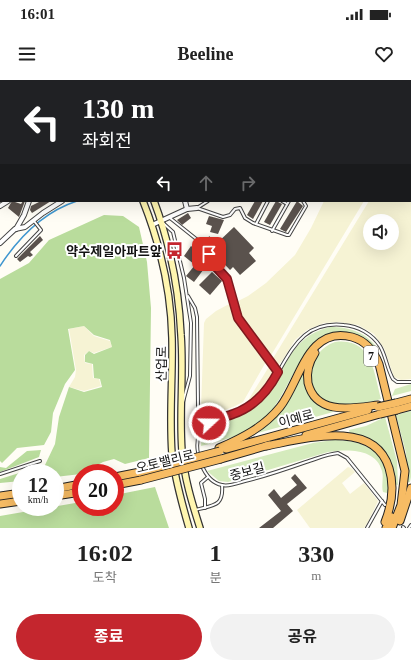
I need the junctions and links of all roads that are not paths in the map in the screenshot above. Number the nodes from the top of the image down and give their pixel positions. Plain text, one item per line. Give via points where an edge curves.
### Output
1 (29, 202) edge
2 (61, 202) edge
3 (154, 202) edge
4 (185, 202) edge
5 (206, 202) edge
6 (267, 202) edge
7 (284, 202) edge
8 (304, 202) edge
9 (144, 204) edge
10 (287, 204) joint
11 (197, 208) junction
12 (187, 209) junction
13 (170, 218) junction
14 (34, 220) junction
15 (162, 221) junction
16 (256, 224) junction
17 (152, 225) junction
18 (15, 229) junction
19 (272, 230) junction
20 (0, 243) edge
21 (16, 256) dead end
22 (187, 294) junction
23 (278, 372) junction
24 (411, 382) edge
25 (411, 399) edge
26 (397, 406) junction
27 (411, 406) edge
28 (182, 409) junction
29 (379, 409) junction
30 (205, 427) junction
31 (266, 446) junction
32 (219, 449) junction
33 (40, 461) dead end
34 (0, 474) edge
35 (124, 475) edge
36 (208, 477) junction
37 (124, 483) edge
38 (222, 485) junction
39 (411, 488) edge
40 (12, 494) edge
41 (0, 496) edge
42 (382, 501) junction
43 (12, 502) edge
44 (0, 504) edge
45 (385, 505) dead end
46 (205, 508) junction
47 (194, 510) junction
48 (411, 525) edge
49 (189, 528) edge
50 (200, 528) edge
51 (367, 528) edge
52 (384, 528) edge
53 (392, 528) edge
54 (395, 528) edge
55 (409, 528) edge

1 - 18 street
2 - 14 street
3 - 15 main road, 산업로
4 - 12 street
5 - 11 lane
6 - 16 lane
7 - 10 lane
8 - 19 lane via 306,206 290,235
9 - 17 main road, 산업로
10 - 19 lane
11 - 12 street
11 - 16 lane via 223,217 240,208 245,218
12 - 13 street
13 - 15 street
13 - 23 lane via 195,238 227,279 238,318
14 - 18 street via 25,227
14 - 21 lane via 41,230
15 - 17 street
15 - 22 lane via 173,232
15 - 28 main road, 산업로 via 178,297
16 - 19 lane
17 - 49 main road, 산업로 via 162,263 172,337 172,454
18 - 20 street
22 - 28 lane via 191,323 190,376
22 - 30 lane via 197,317 198,406
23 - 24 lane via 294,346 305,335 320,326 338,324 366,332 380,345 393,379 404,383
23 - 30 lane via 254,403 239,412 214,420
25 - 26 highway
26 - 27 highway
26 - 29 highway, bridge
28 - 47 main road, 산업로 via 182,452
29 - 31 highway, 이예로
29 - 32 highway, 이예로
29 - 52 highway, 7 via 341,408 321,402 312,392 308,378 309,364 316,352 328,342 350,340 362,346 375,365 401,470 397,503
30 - 36 lane via 198,442 201,460
31 - 37 highway, 오토밸리로, bridge
31 - 52 highway via 337,435 359,438 377,448 388,464 392,484 391,505
32 - 35 highway, 오토밸리로, bridge via 187,460
32 - 53 highway via 249,434 274,414 289,394 307,356 319,343 341,335 359,339 372,350 379,364 404,459 404,492
33 - 34 lane
36 - 38 lane, 중보길
36 - 46 lane via 201,483
38 - 42 lane, 중보길 via 252,480 338,453 347,458
38 - 46 lane via 221,501
39 - 54 highway via 405,511
40 - 41 highway
42 - 45 lane, 중보길
42 - 51 lane
43 - 44 highway
46 - 47 lane
47 - 50 main road, 산업로
48 - 55 lane

